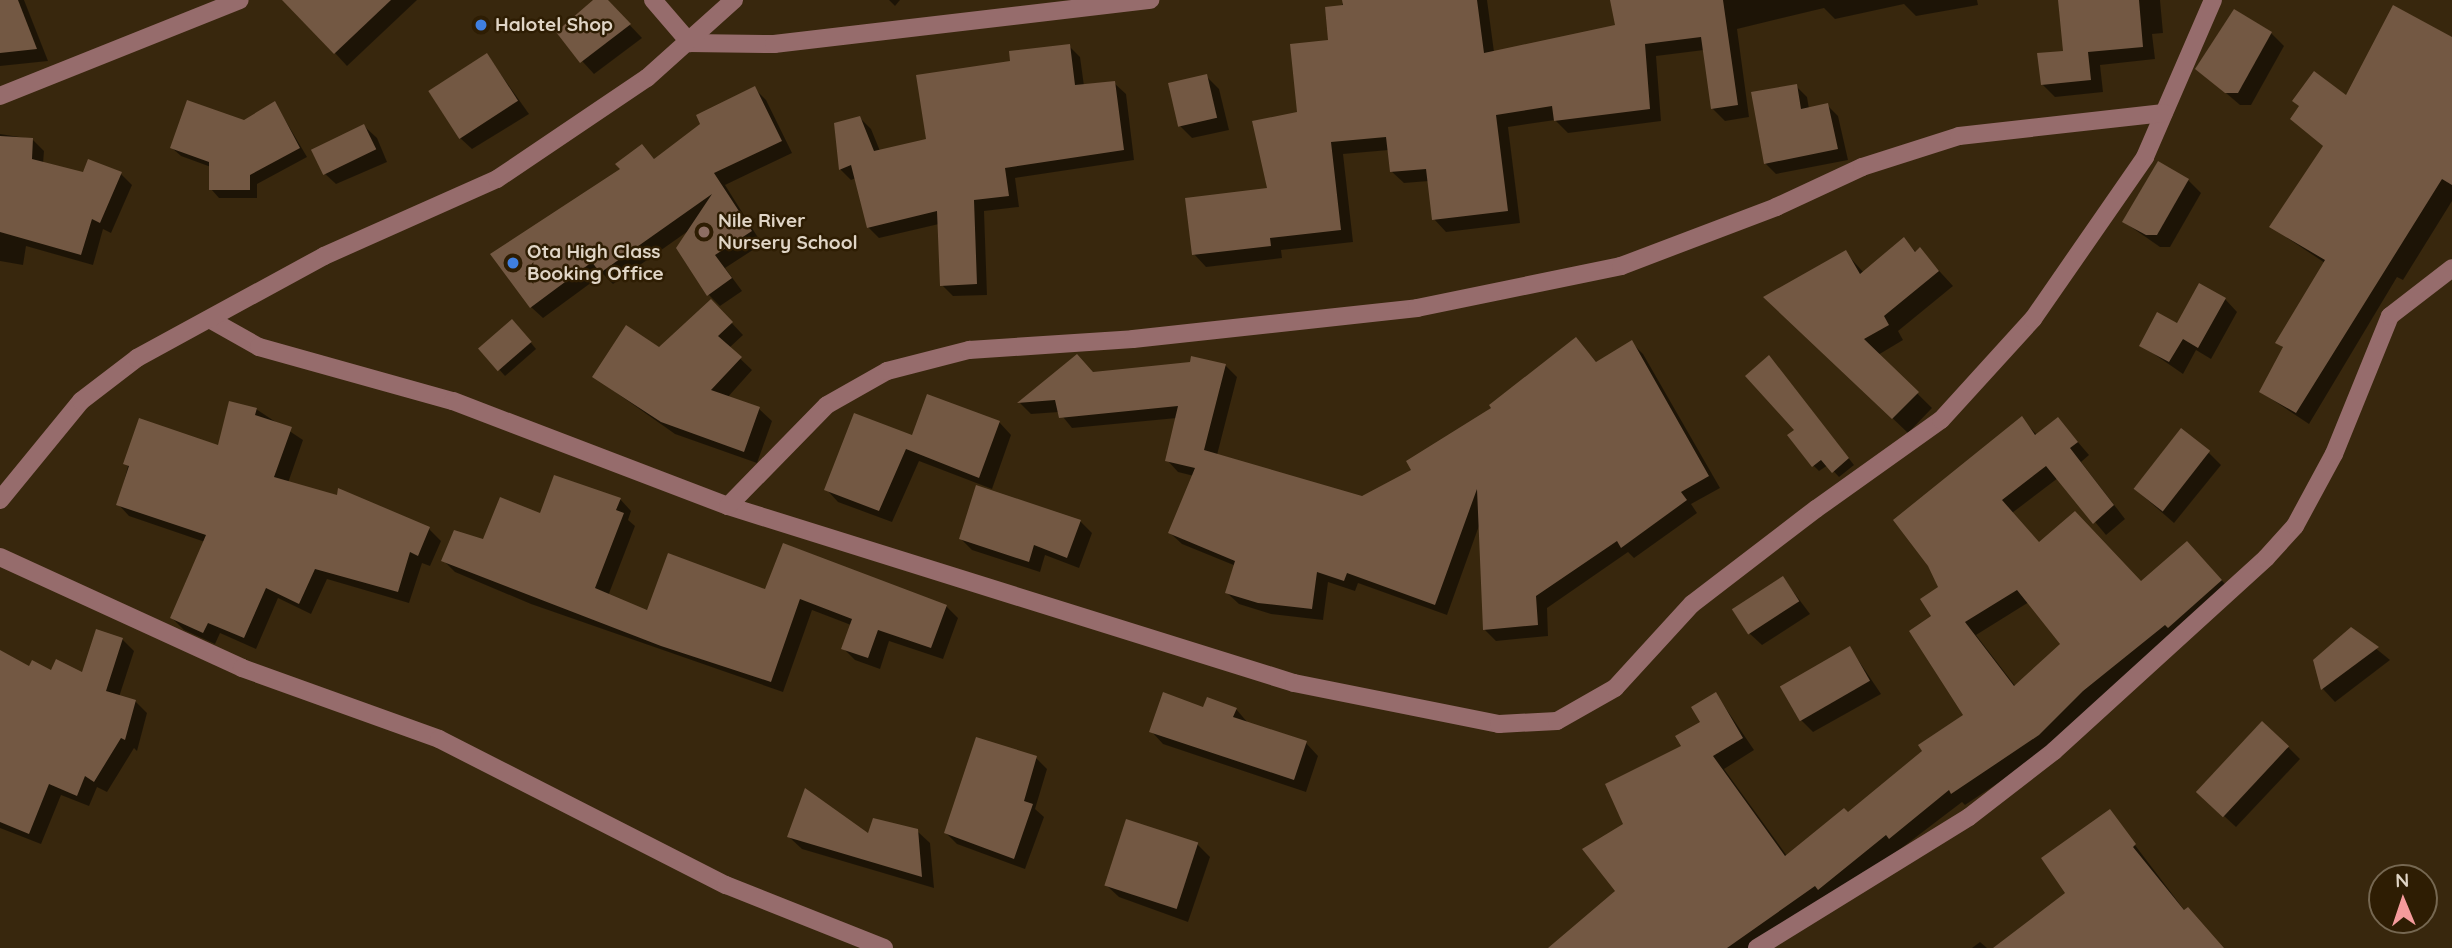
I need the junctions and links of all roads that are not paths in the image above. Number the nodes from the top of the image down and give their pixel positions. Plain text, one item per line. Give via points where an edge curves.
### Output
1 (240, 0) edge
2 (653, 0) edge
3 (734, 0) edge
4 (1150, 0) edge
5 (2213, 0) edge
6 (690, 43) junction
7 (0, 96) edge
8 (2164, 113) junction
9 (2452, 268) edge
10 (211, 320) junction
11 (0, 500) edge
12 (728, 506) junction
13 (0, 557) edge
14 (884, 948) edge
15 (1757, 948) edge

1 - 7 street
2 - 6 street
3 - 6 street
4 - 6 street via 774,44
5 - 8 street
6 - 10 street via 575,130 497,179 324,256
8 - 12 street via 1959,136 1862,167 1776,207 1621,266 1417,308 1133,339 969,350 887,370 827,405
8 - 12 street via 2145,157 2033,319 1941,421 1692,604 1615,688 1557,720 1499,724 1294,683
9 - 15 street via 2390,316 2334,454 2295,526 2266,558 2054,751 1969,817
10 - 11 street via 137,358 81,401
10 - 12 street via 259,347 453,401
13 - 14 street via 242,668 439,738 726,885

